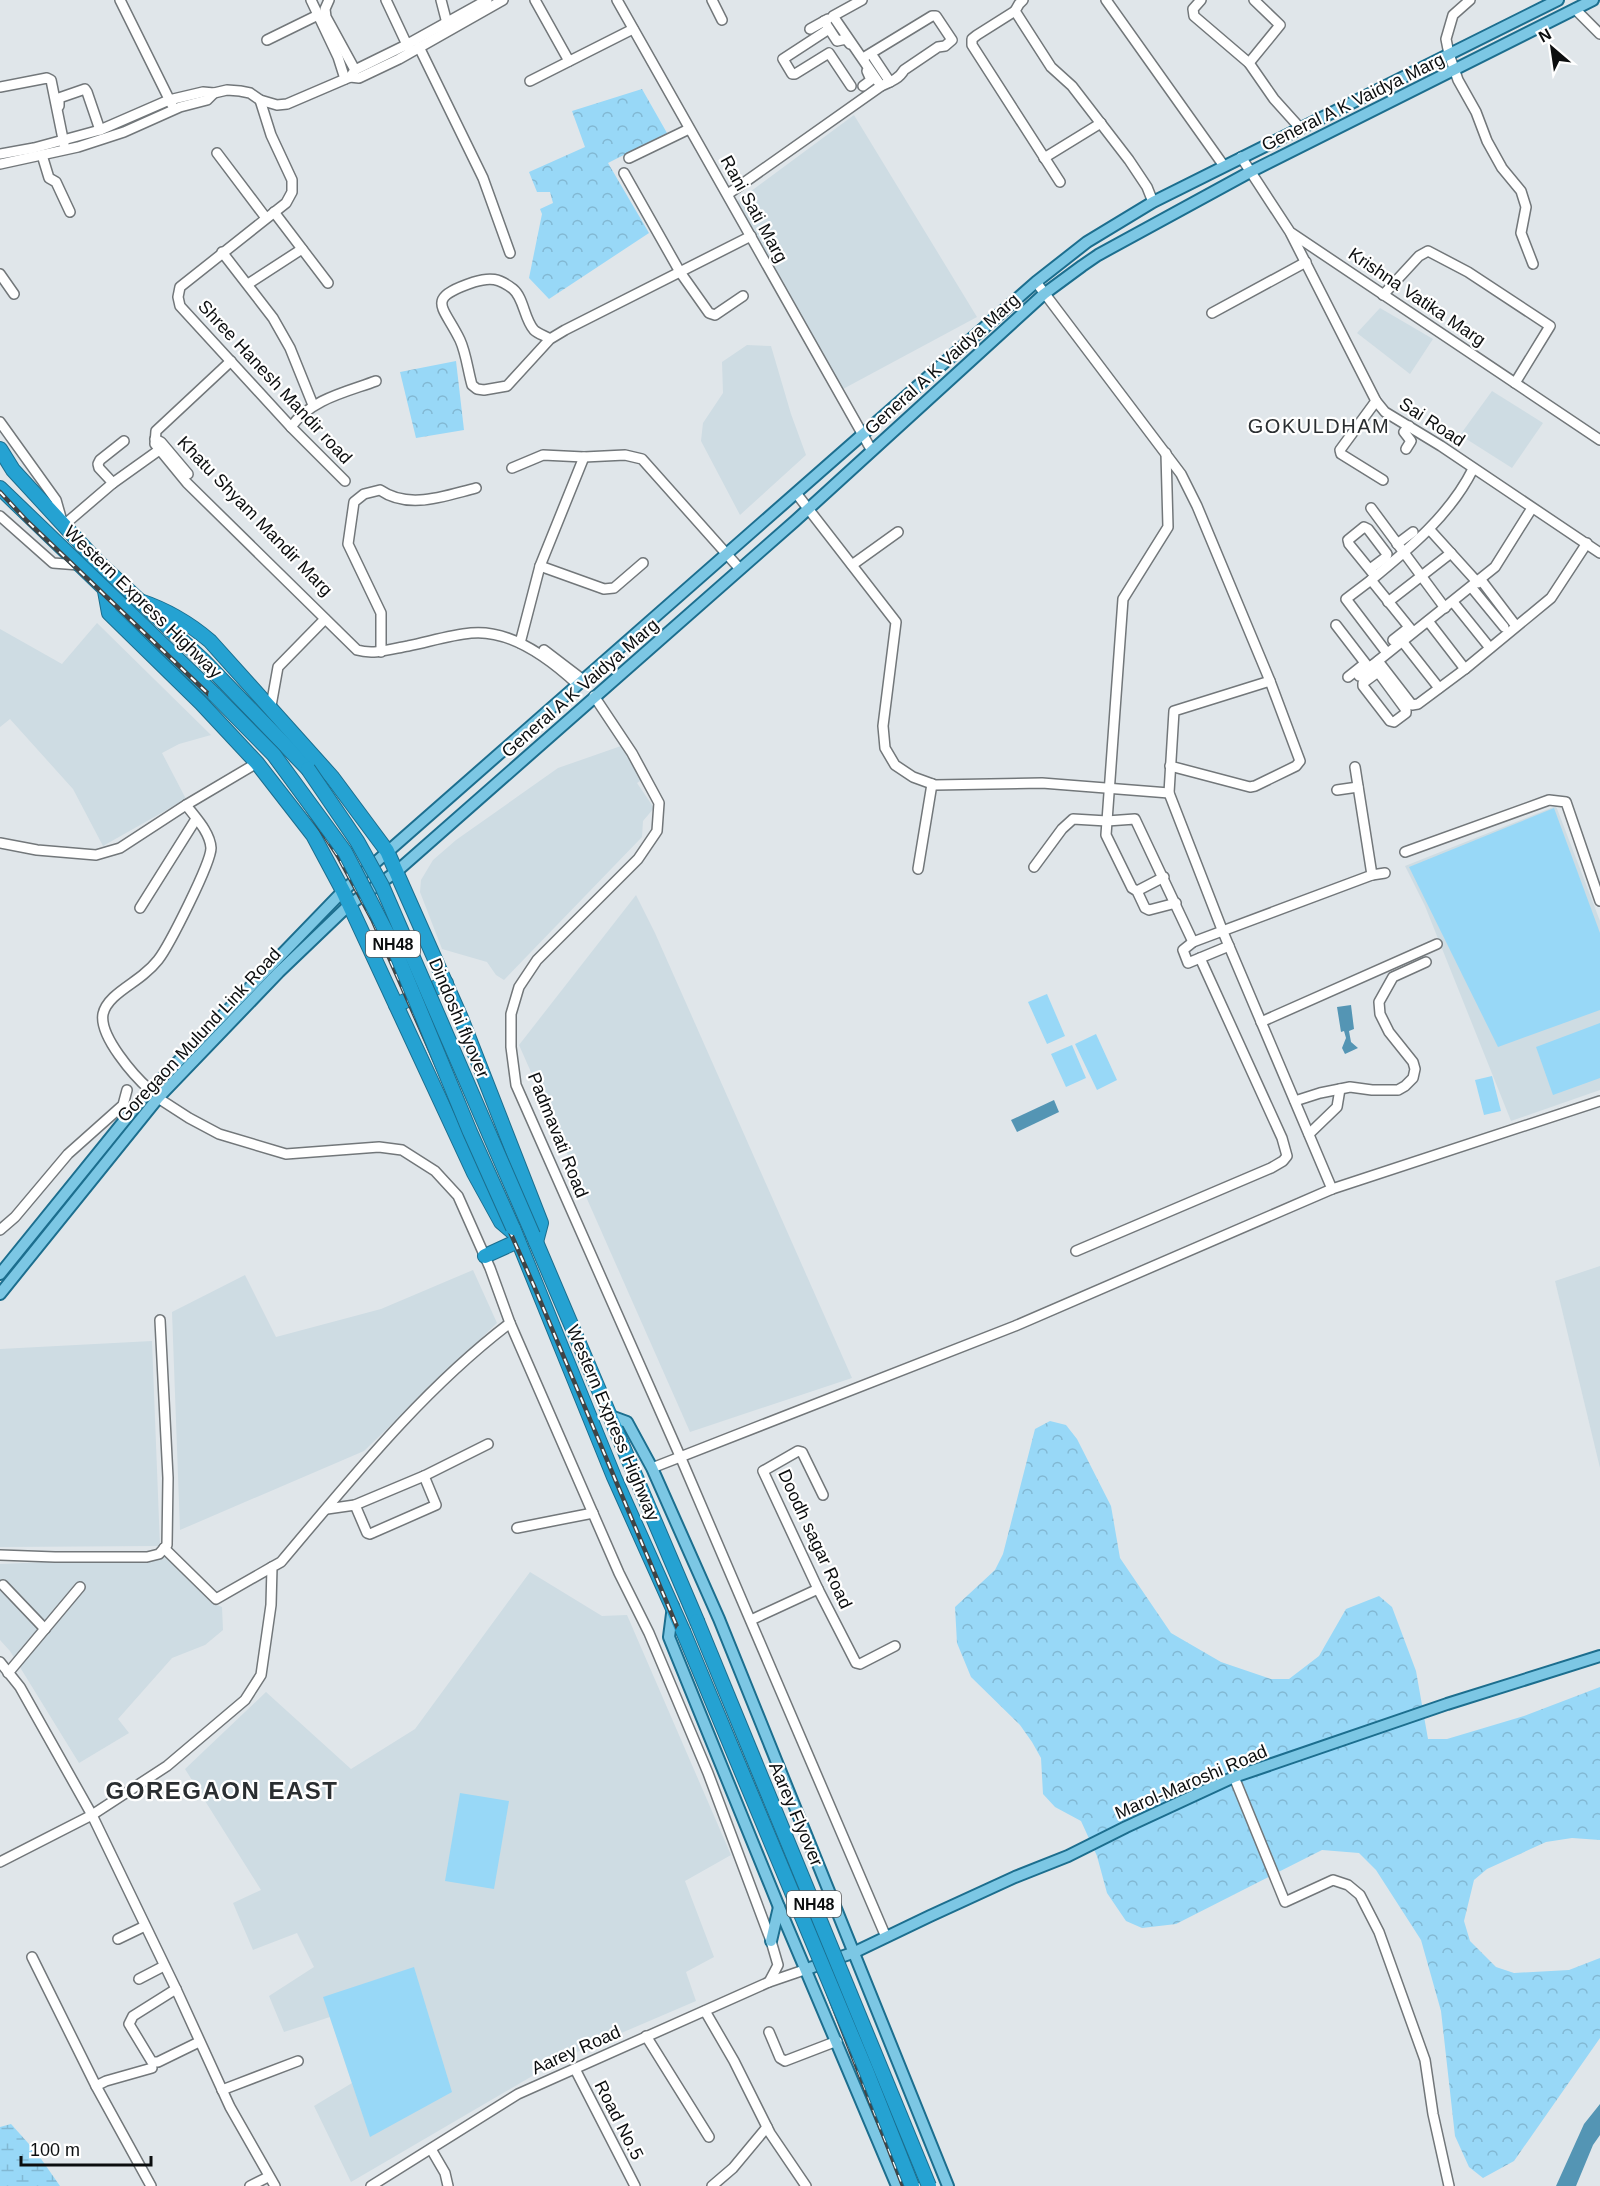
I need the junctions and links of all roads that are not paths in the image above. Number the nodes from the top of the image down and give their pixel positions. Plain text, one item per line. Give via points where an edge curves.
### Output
1 (120, 0) edge
2 (311, 0) edge
3 (329, 0) edge
4 (386, 0) edge
5 (441, 0) edge
6 (487, 0) edge
7 (503, 0) edge
8 (535, 0) edge
9 (617, 0) edge
10 (712, 0) edge
11 (862, 0) edge
12 (1023, 0) edge
13 (1106, 0) edge
14 (1201, 0) edge
15 (1254, 0) edge
16 (1470, 0) edge
17 (1593, 0) edge
18 (1552, 1) edge
19 (850, 3) edge
20 (1575, 9) junction
21 (1015, 11) junction
22 (318, 15) junction
23 (833, 16) junction
24 (722, 20) dead end
25 (826, 25) junction
26 (447, 26) junction
27 (633, 29) junction
28 (810, 29) dead end
29 (1600, 34) edge
30 (267, 40) dead end
31 (419, 47) junction
32 (408, 49) junction
33 (1449, 54) junction
34 (863, 58) junction
35 (874, 58) dead end
36 (568, 61) junction
37 (1249, 63) junction
38 (1454, 71) junction
39 (350, 75) junction
40 (530, 81) dead end
41 (886, 84) junction
42 (851, 86) dead end
43 (863, 86) dead end
44 (0, 87) edge
45 (214, 93) junction
46 (169, 100) junction
47 (260, 100) junction
48 (174, 110) junction
49 (1101, 123) junction
50 (689, 129) junction
51 (1301, 129) junction
52 (107, 131) junction
53 (66, 145) junction
54 (217, 153) dead end
55 (42, 155) junction
56 (1241, 157) junction
57 (4, 158) edge
58 (629, 158) dead end
59 (1044, 158) junction
60 (1224, 166) junction
61 (1250, 172) junction
62 (624, 173) dead end
63 (1060, 182) dead end
64 (728, 194) junction
65 (1153, 202) junction
66 (70, 212) dead end
67 (270, 215) junction
68 (1290, 232) junction
69 (749, 237) junction
70 (302, 249) junction
71 (222, 252) junction
72 (510, 253) dead end
73 (1306, 262) junction
74 (1533, 264) dead end
75 (680, 272) junction
76 (0, 274) edge
77 (1036, 282) junction
78 (328, 283) dead end
79 (248, 284) junction
80 (14, 294) dead end
81 (1044, 294) junction
82 (1383, 295) junction
83 (743, 296) dead end
84 (1212, 313) dead end
85 (550, 339) junction
86 (231, 362) junction
87 (376, 381) dead end
88 (1515, 383) junction
89 (1376, 401) junction
90 (313, 405) junction
91 (0, 422) edge
92 (291, 427) junction
93 (1403, 429) junction
94 (861, 436) junction
95 (1600, 440) edge
96 (124, 441) dead end
97 (162, 448) junction
98 (1406, 448) dead end
99 (0, 449) edge
100 (872, 451) junction
101 (1166, 453) junction
102 (584, 457) junction
103 (512, 468) dead end
104 (1473, 469) junction
105 (1383, 480) dead end
106 (345, 481) dead end
107 (112, 483) junction
108 (0, 488) edge
109 (476, 488) dead end
110 (796, 494) junction
111 (1371, 508) dead end
112 (1532, 508) junction
113 (808, 509) junction
114 (0, 516) edge
115 (61, 522) junction
116 (1430, 530) junction
117 (898, 532) dead end
118 (1413, 532) dead end
119 (1587, 543) junction
120 (1397, 544) junction
121 (1404, 553) junction
122 (1451, 553) junction
123 (1600, 553) edge
124 (727, 554) junction
125 (643, 563) dead end
126 (79, 565) junction
127 (852, 565) junction
128 (540, 566) junction
129 (740, 569) junction
130 (1372, 575) junction
131 (1421, 577) junction
132 (1477, 584) junction
133 (105, 591) junction
134 (140, 601) junction
135 (1388, 602) junction
136 (1449, 605) junction
137 (319, 609) junction
138 (325, 619) junction
139 (1428, 621) junction
140 (1336, 625) dead end
141 (1516, 626) junction
142 (1504, 627) dead end
143 (1411, 630) junction
144 (521, 640) junction
145 (1397, 640) junction
146 (1490, 648) junction
147 (381, 650) junction
148 (1386, 651) junction
149 (1373, 665) junction
150 (1465, 669) junction
151 (1359, 676) dead end
152 (1348, 677) dead end
153 (580, 681) junction
154 (1270, 681) junction
155 (227, 684) joint
156 (1439, 688) junction
157 (214, 695) joint
158 (594, 696) junction
159 (270, 706) junction
160 (257, 764) junction
161 (1170, 766) junction
162 (1355, 767) dead end
163 (932, 784) junction
164 (1358, 787) junction
165 (1109, 789) junction
166 (1337, 790) dead end
167 (1168, 793) junction
168 (186, 805) junction
169 (196, 819) junction
170 (1107, 821) junction
171 (0, 843) edge
172 (387, 850) junction
173 (1405, 852) dead end
174 (1034, 867) dead end
175 (918, 869) dead end
176 (396, 872) junction
177 (1385, 873) dead end
178 (1372, 875) junction
179 (1164, 877) junction
180 (343, 891) junction
181 (1137, 891) junction
182 (1600, 901) edge
183 (1176, 903) junction
184 (349, 904) junction
185 (140, 908) dead end
186 (1223, 932) junction
187 (1193, 942) junction
188 (1437, 944) dead end
189 (1229, 946) junction
190 (1200, 958) junction
191 (1426, 962) dead end
192 (446, 983) junction
193 (396, 1005) junction
194 (1261, 1022) junction
195 (1340, 1089) junction
196 (128, 1090) dead end
197 (154, 1094) junction
198 (1295, 1101) junction
199 (1600, 1101) edge
200 (1309, 1134) junction
201 (1332, 1189) junction
202 (0, 1230) edge
203 (515, 1234) junction
204 (534, 1239) junction
205 (1076, 1251) dead end
206 (485, 1256) junction
207 (0, 1274) edge
208 (0, 1294) edge
209 (160, 1320) dead end
210 (510, 1323) junction
211 (608, 1415) junction
212 (488, 1444) dead end
213 (681, 1456) junction
214 (652, 1468) junction
215 (424, 1476) junction
216 (824, 1495) dead end
217 (355, 1505) junction
218 (327, 1509) junction
219 (593, 1513) junction
220 (517, 1528) dead end
221 (164, 1548) junction
222 (0, 1555) edge
223 (272, 1567) junction
224 (3, 1585) dead end
225 (80, 1587) dead end
226 (818, 1589) junction
227 (673, 1606) junction
228 (751, 1620) junction
229 (697, 1621) joint
230 (45, 1629) junction
231 (683, 1631) joint
232 (895, 1646) dead end
233 (1600, 1656) edge
234 (0, 1662) edge
235 (9, 1672) junction
236 (1234, 1777) junction
237 (92, 1815) junction
238 (0, 1862) edge
239 (779, 1907) junction
240 (145, 1926) junction
241 (886, 1937) junction
242 (118, 1939) dead end
243 (771, 1941) junction
244 (855, 1953) junction
245 (32, 1957) dead end
246 (164, 1966) junction
247 (807, 1969) junction
248 (139, 1979) dead end
249 (769, 1982) junction
250 (176, 1989) junction
251 (705, 2011) junction
252 (769, 2032) dead end
253 (646, 2036) junction
254 (837, 2041) junction
255 (199, 2042) junction
256 (298, 2061) dead end
257 (152, 2068) dead end
258 (575, 2069) junction
259 (96, 2086) junction
260 (222, 2090) junction
261 (767, 2127) junction
262 (709, 2137) dead end
263 (431, 2149) junction
264 (268, 2177) junction
265 (151, 2186) edge
266 (250, 2186) edge
267 (275, 2186) edge
268 (371, 2186) edge
269 (448, 2186) edge
270 (634, 2186) edge
271 (711, 2186) edge
272 (806, 2186) edge
273 (897, 2186) edge
274 (912, 2186) edge
275 (929, 2186) edge
276 (948, 2186) edge
277 (1449, 2186) edge

1 - 46 street
2 - 22 street
3 - 39 street via 326,17
4 - 32 street
5 - 26 street
6 - 26 street
7 - 26 street
8 - 36 street
9 - 27 street, Rani Sati Marg
10 - 24 street
11 - 19 street
12 - 21 street
13 - 60 street
14 - 37 street via 1194,16
15 - 37 street via 1281,25
16 - 33 street via 1453,15 1446,39
17 - 20 main road, General A K Vaidya Marg
18 - 33 main road, General A K Vaidya Marg
19 - 23 street
20 - 29 street
20 - 38 main road, General A K Vaidya Marg
21 - 49 street via 1045,58
21 - 59 street via 977,34 972,45
22 - 30 street
22 - 39 street
23 - 25 street
23 - 34 street
25 - 28 street
25 - 42 street via 783,59 795,74 829,53
25 - 43 street via 837,41 846,39 870,77
26 - 31 street
26 - 32 street
27 - 36 street
27 - 50 street, Rani Sati Marg
31 - 32 street
31 - 72 street via 483,178
32 - 39 street
33 - 38 street
33 - 51 main road, General A K Vaidya Marg
34 - 41 street
34 - 41 street via 936,16 952,40 950,43 938,47
35 - 41 street
36 - 40 street
37 - 51 street
38 - 61 main road, General A K Vaidya Marg
38 - 74 street via 1502,168 1521,191 1526,207 1521,233
39 - 47 street via 287,104
41 - 64 street
44 - 53 street via 51,80
45 - 46 street
45 - 47 street via 240,91
45 - 48 street via 207,100
46 - 48 street
46 - 52 street
47 - 67 street via 292,180 292,192 286,203
48 - 52 street
49 - 59 street
49 - 65 street via 1134,167
50 - 58 street
50 - 64 street, Rani Sati Marg
51 - 56 main road, General A K Vaidya Marg
52 - 53 street
52 - 53 street via 87,92 59,98
53 - 55 street
53 - 57 street
54 - 67 street
55 - 57 street
55 - 66 street via 49,178 56,182
56 - 60 main road, General A K Vaidya Marg
56 - 61 street, Krishna Vatika Marg
59 - 63 street
60 - 65 main road, General A K Vaidya Marg
61 - 68 street, Krishna Vatika Marg
61 - 81 main road, General A K Vaidya Marg via 1098,255
62 - 75 street
64 - 69 street, Rani Sati Marg
65 - 77 main road, General A K Vaidya Marg via 1087,242
67 - 70 street
67 - 71 street
68 - 73 street, Sai Road
68 - 82 street, Krishna Vatika Marg
69 - 75 street
69 - 94 street, Rani Sati Marg
70 - 78 street
70 - 79 street
71 - 79 street
71 - 86 street, Shree Hanesh Mandir road via 180,287 178,297 180,306
73 - 84 street
73 - 89 street, Sai Road
75 - 83 street via 709,313 715,315
75 - 85 street
76 - 80 street
77 - 81 street
77 - 94 main road, General A K Vaidya Marg
79 - 90 street via 290,348
81 - 100 main road, General A K Vaidya Marg
81 - 101 street
82 - 88 street, Krishna Vatika Marg
82 - 88 street via 1428,251 1468,272 1550,326
85 - 85 street via 507,386 477,389 472,386 461,342 441,303 453,289 489,278 503,282 516,291 534,330
86 - 92 street, Shree Hanesh Mandir road
86 - 97 street, Khatu Shyam Mandir Marg via 156,431 155,444
87 - 90 street
88 - 95 street, Krishna Vatika Marg
89 - 93 street, Sai Road
89 - 105 street via 1340,450 1350,461
90 - 92 street
91 - 115 street via 56,500
92 - 106 street, Shree Hanesh Mandir road
93 - 98 street via 1411,441
93 - 104 street, Sai Road
94 - 100 street, Rani Sati Marg
94 - 110 main road, General A K Vaidya Marg
96 - 107 street via 98,465
97 - 107 street
97 - 137 street, Khatu Shyam Mandir Marg
99 - 115 highway, NH48 via 13,470
100 - 113 main road, General A K Vaidya Marg
101 - 154 street via 1197,506
101 - 165 street via 1168,527 1123,599
102 - 103 street via 543,455
102 - 124 street via 642,459
102 - 128 street
104 - 112 street, Sai Road
104 - 116 street
107 - 115 street
108 - 126 highway, Western Express Highway / NH48
109 - 147 street via 425,501 391,498 380,490 364,494 354,502 348,544 381,613
110 - 113 street
110 - 124 main road, General A K Vaidya Marg
111 - 120 street
112 - 119 street, Sai Road
112 - 132 street via 1495,567
113 - 127 street
113 - 129 main road, General A K Vaidya Marg
114 - 126 street via 53,562
115 - 134 highway, Western Express Highway / NH48
116 - 121 street
116 - 122 street
117 - 127 street
118 - 120 street
119 - 123 street, Sai Road
119 - 141 street via 1551,597
120 - 121 street
121 - 130 street
121 - 131 street
122 - 131 street
122 - 132 street
124 - 129 street
124 - 153 main road, General A K Vaidya Marg
125 - 128 street via 614,588 604,590
126 - 133 highway, Western Express Highway / NH48
127 - 163 street via 896,622 882,726 885,748 895,765
128 - 144 street
129 - 158 main road, General A K Vaidya Marg
130 - 130 street via 1387,554 1364,527 1348,540
130 - 135 street
130 - 148 street via 1346,599
131 - 135 street
131 - 136 street
132 - 136 street
132 - 141 street
132 - 142 street
133 - 157 highway, Western Express Highway / NH48
133 - 160 highway via 109,613
134 - 155 highway, Western Express Highway / NH48
134 - 159 highway via 190,624
135 - 143 street
136 - 139 street
136 - 146 street
137 - 138 street, Khatu Shyam Mandir Marg
137 - 147 street, Khatu Shyam Mandir Marg via 362,647
138 - 147 street, Khatu Shyam Mandir Marg via 357,650
138 - 159 street via 278,667
139 - 143 street
139 - 150 street
140 - 149 street
141 - 146 street
143 - 145 street
144 - 147 street, Khatu Shyam Mandir Marg via 472,632
144 - 153 street, Khatu Shyam Mandir Marg
145 - 148 street
145 - 156 street
146 - 150 street
148 - 149 street
149 - 149 street via 1406,710 1394,722 1363,686
149 - 151 street
149 - 152 street
149 - 156 street via 1412,705
150 - 156 street
153 - 172 main road, General A K Vaidya Marg
154 - 161 street via 1174,711
154 - 161 street via 1300,758 1296,766 1250,787
155 - 204 highway, Dindoshi flyover / NH48, bridge via 308,769 357,841 392,907
157 - 203 highway, Dindoshi flyover / NH48, bridge via 273,755 345,852 393,945
158 - 176 main road, General A K Vaidya Marg
158 - 213 street, Padmavati Road via 659,802 657,831 638,859 537,960 519,987 512,1014 511,1047 516,1084
159 - 172 highway via 332,777
160 - 168 street
160 - 180 highway via 313,835
161 - 167 street
162 - 164 street
163 - 165 street via 1042,783
163 - 175 street
164 - 166 street
164 - 178 street
165 - 167 street
165 - 170 street
167 - 186 street
168 - 169 street
168 - 171 street via 120,848 96,855
169 - 185 street
169 - 197 street via 211,850 193,894 158,960 110,1000 102,1017 122,1059
170 - 174 street via 1070,821
170 - 179 street via 1137,820
170 - 181 street via 1107,835
172 - 176 highway
172 - 180 main road, General A K Vaidya Marg
173 - 182 street via 1549,801 1566,802
176 - 184 main road, Goregaon Mulund Link Road
176 - 192 highway
177 - 178 street
178 - 186 street
179 - 181 street
179 - 183 street
180 - 184 highway
180 - 197 main road, Goregaon Mulund Link Road
181 - 183 street via 1147,909
183 - 187 street
184 - 193 highway
184 - 197 main road, Goregaon Mulund Link Road
186 - 187 street
186 - 189 street
187 - 190 street via 1183,950 1188,963
188 - 194 street
189 - 190 street
189 - 194 street
190 - 205 street via 1287,1156 1271,1168
191 - 195 street via 1393,977 1379,1002 1389,1032 1413,1062 1413,1078 1398,1090
192 - 193 highway
192 - 204 highway via 541,1223
193 - 203 highway via 474,1173 501,1222
194 - 198 street
195 - 198 street
195 - 200 street via 1337,1107
196 - 202 street via 123,1105 68,1154
197 - 206 street via 219,1134 286,1154 379,1147 402,1150 435,1171 458,1196
197 - 207 main road, Goregaon Mulund Link Road
197 - 208 main road, Goregaon Mulund Link Road
198 - 200 street
199 - 201 street
200 - 201 street
201 - 213 street via 1016,1326
203 - 206 highway
203 - 227 highway, Western Express Highway / NH48 via 614,1477
204 - 211 highway, Western Express Highway / NH48
206 - 210 street
209 - 221 street via 168,1478
210 - 218 street via 455,1370 383,1442
210 - 219 street
211 - 214 main road via 627,1422
211 - 229 highway, Western Express Highway / NH48
212 - 215 street
213 - 214 street
213 - 228 street, Padmavati Road
214 - 244 main road via 719,1619
215 - 217 street
215 - 217 street via 436,1505 370,1534
216 - 226 street, Doodh sagar Road via 802,1452 763,1471
217 - 218 street
218 - 223 street via 281,1562
219 - 220 street
219 - 243 street via 708,1773
221 - 222 street via 147,1557
221 - 223 street via 216,1599
223 - 237 street via 266,1652 261,1675 251,1692 167,1766
224 - 230 street
225 - 230 street
226 - 228 street
226 - 232 street, Doodh sagar Road via 856,1663
227 - 231 highway, Western Express Highway / NH48
227 - 239 main road via 669,1637
228 - 241 street, Padmavati Road
229 - 275 highway, Aarey Flyover / NH48, bridge
230 - 235 street
231 - 274 highway, Aarey Flyover / NH48, bridge
233 - 236 main road, Marol-Maroshi Road
234 - 235 street
235 - 237 street
236 - 241 main road, Marol-Maroshi Road
236 - 277 street via 1285,1902 1333,1880 1360,1895 1379,1932 1425,2060
237 - 238 street
237 - 240 street
239 - 243 main road
239 - 247 main road
240 - 242 street
240 - 246 street
241 - 244 main road, Marol-Maroshi Road
243 - 249 street via 778,1965
244 - 247 main road, Marol-Maroshi Road
244 - 276 main road
245 - 259 street
246 - 248 street
246 - 250 street
247 - 249 street, Aarey Road
247 - 254 main road
249 - 251 street, Aarey Road
250 - 255 street
250 - 255 street via 133,2016 129,2024 152,2062
251 - 253 street, Aarey Road
251 - 261 street
252 - 254 street via 780,2058 786,2061
253 - 258 street, Aarey Road
253 - 262 street
254 - 273 main road
255 - 260 street
256 - 260 street
257 - 259 street
258 - 263 street, Aarey Road via 518,2094
258 - 270 street, Road No.5
259 - 265 street
260 - 264 street
261 - 271 street via 733,2168
261 - 272 street
263 - 268 street, Aarey Road
263 - 269 street
264 - 266 street
264 - 267 street

